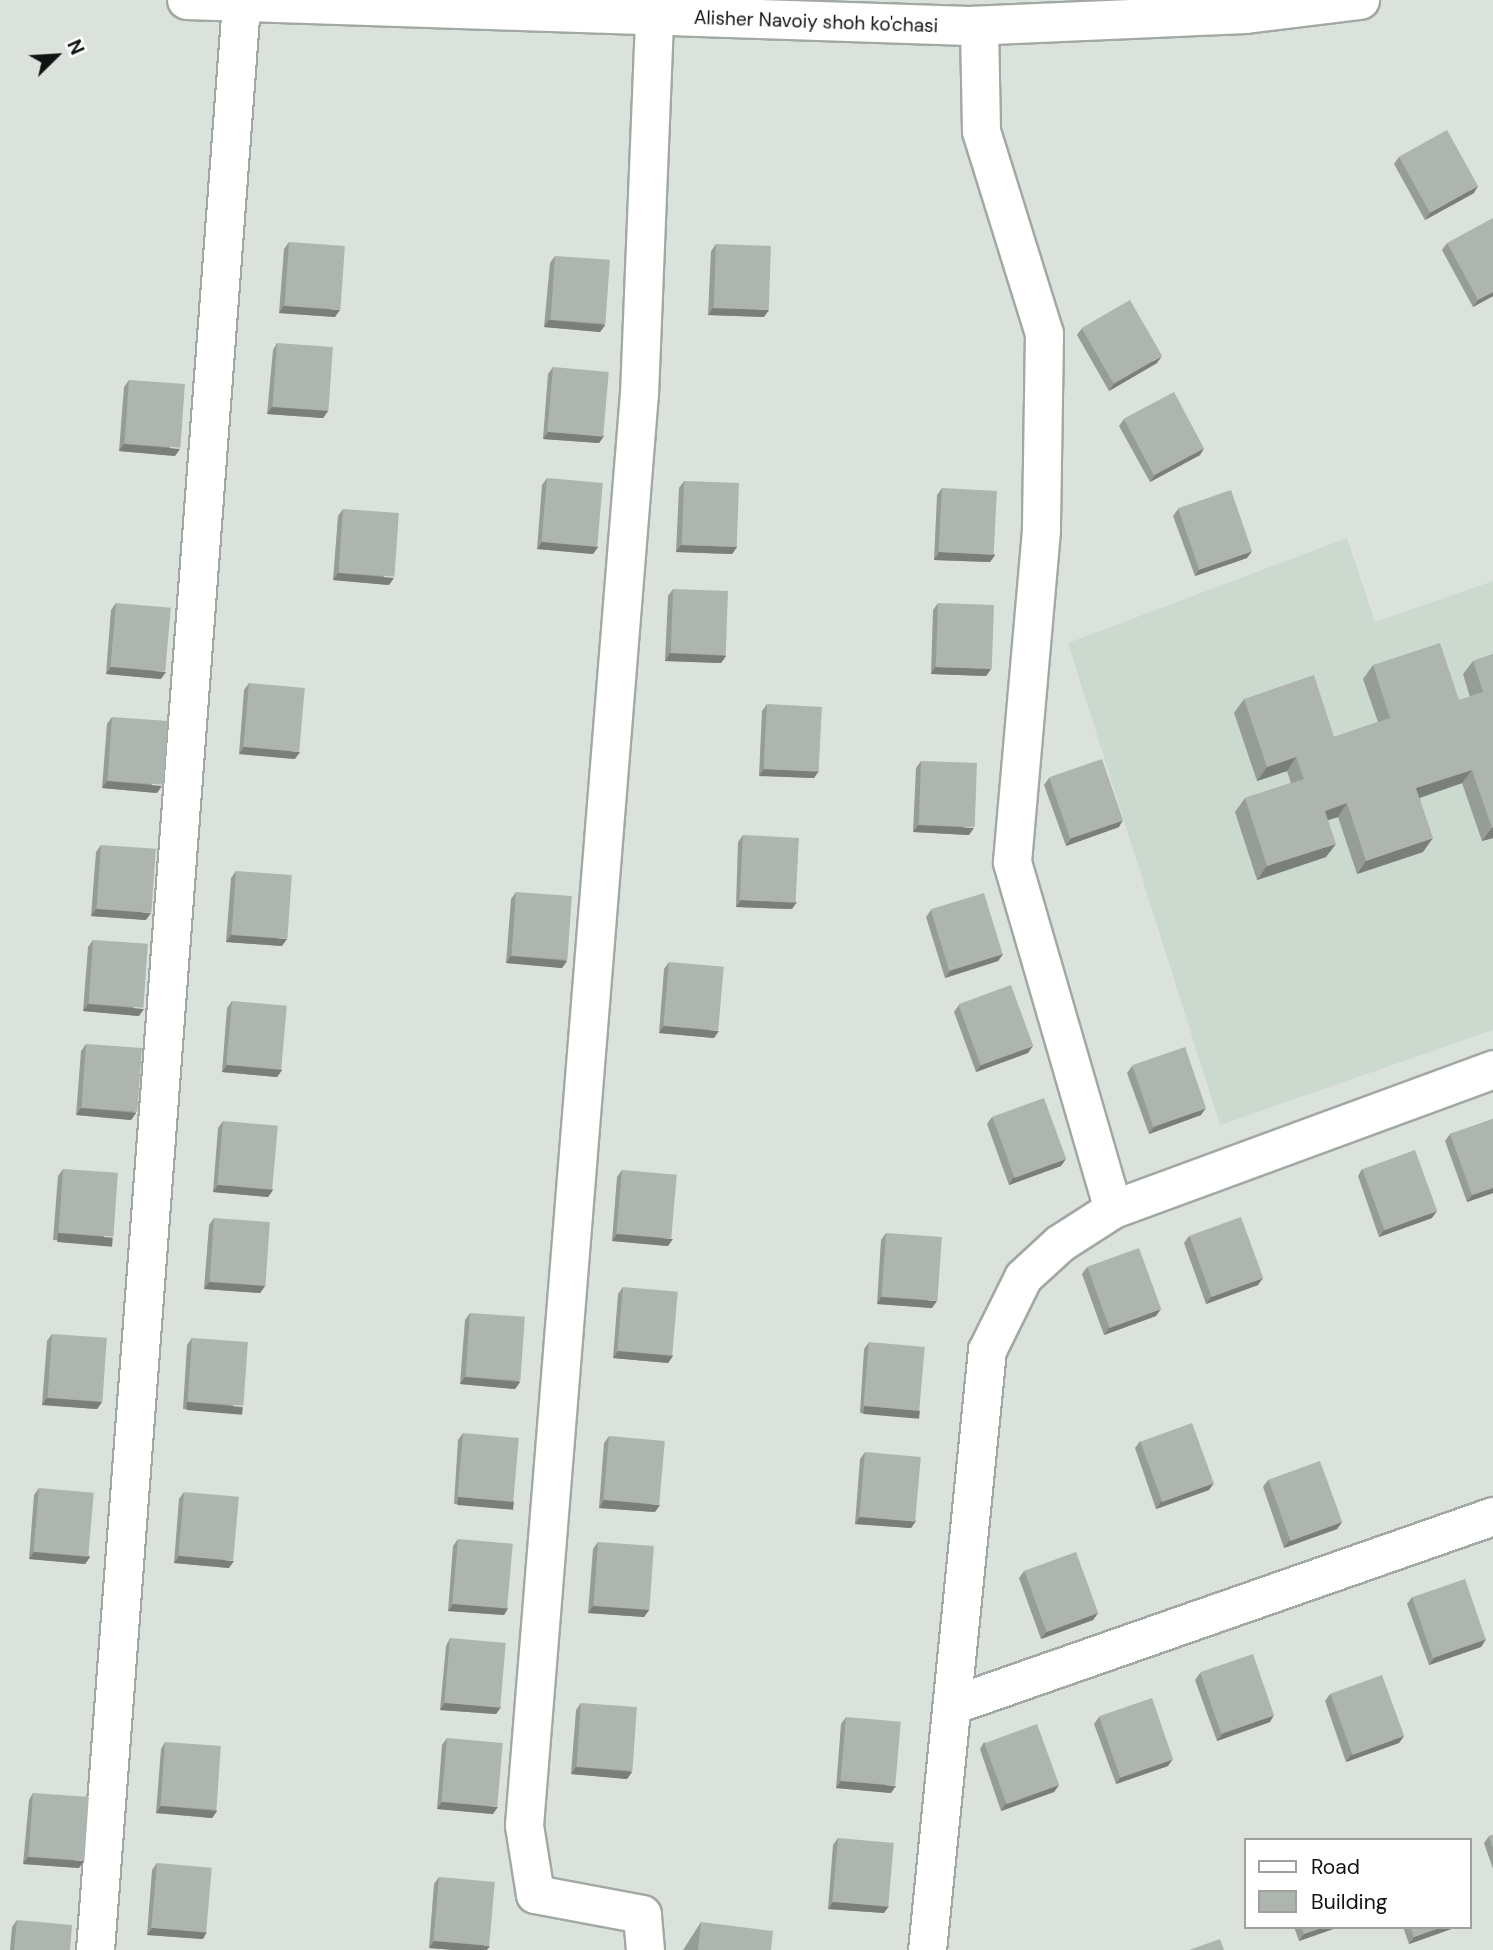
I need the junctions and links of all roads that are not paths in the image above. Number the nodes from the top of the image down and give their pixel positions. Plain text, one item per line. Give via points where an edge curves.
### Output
1 (187, 0) edge
2 (1360, 0) edge
3 (241, 3) junction
4 (654, 16) junction
5 (979, 26) junction
6 (1493, 1069) edge
7 (1113, 1209) junction
8 (1493, 1516) edge
9 (955, 1704) junction
10 (95, 1950) edge
11 (645, 1950) edge
12 (927, 1950) edge

1 - 3 main road, Alisher Navoiy shoh ko'chasi
2 - 5 main road, Alisher Navoiy shoh ko'chasi via 1246,14
3 - 4 main road, Alisher Navoiy shoh ko'chasi
3 - 10 street
4 - 5 main road, Alisher Navoiy shoh ko'chasi
4 - 11 street via 639,394 524,1825 535,1894 642,1914
5 - 7 street via 981,131 1044,333 1041,530 1012,862
6 - 7 street
7 - 9 street via 1059,1243 1023,1277 987,1350
8 - 9 street
9 - 12 street

